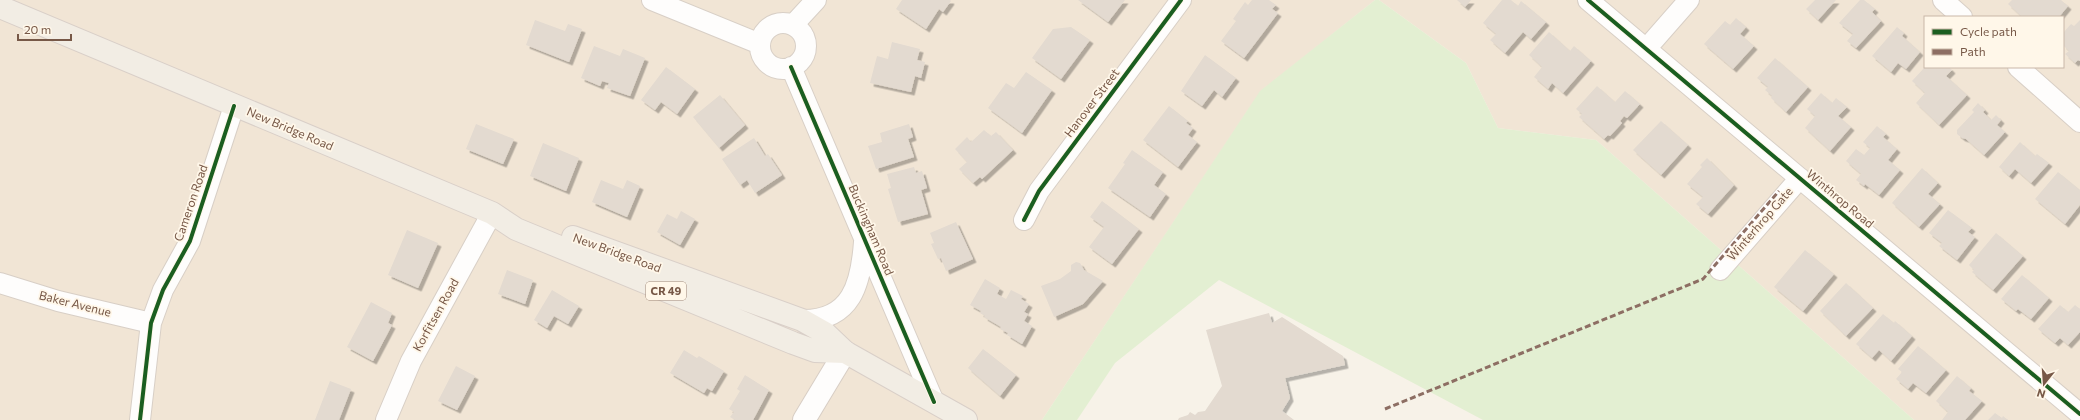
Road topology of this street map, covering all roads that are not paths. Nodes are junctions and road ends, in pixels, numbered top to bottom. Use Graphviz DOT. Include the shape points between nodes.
graph roads {
  1 [pos="652,0"];
  2 [pos="816,0"];
  3 [pos="1181,0"];
  4 [pos="1588,0"];
  5 [pos="1689,0"];
  6 [pos="1943,0"];
  7 [pos="0,7"];
  8 [pos="1961,16"];
  9 [pos="793,25"];
  10 [pos="760,44"];
  11 [pos="1646,49"];
  12 [pos="791,67"];
  13 [pos="2019,68"];
  14 [pos="234,106"];
  15 [pos="2080,122"];
  16 [pos="1800,178"];
  17 [pos="492,213"];
  18 [pos="1024,220"];
  19 [pos="864,238"];
  20 [pos="1720,270"];
  21 [pos="0,283"];
  22 [pos="802,320"];
  23 [pos="151,323"];
  24 [pos="845,352"];
  25 [pos="934,402"];
  26 [pos="2080,414"];
  27 [pos="140,420"];
  28 [pos="386,420"];
  29 [pos="804,420"];
  30 [pos="966,420"];
  1 -- 10 [label="street"];
  2 -- 9 [label="street"];
  3 -- 18 [label="street, Hanover Street" via="1039,191"];
  4 -- 11 [label="street, Winthrop Road"];
  5 -- 11 [label="street"];
  6 -- 8 [label="street"];
  7 -- 14 [label="main road, New Bridge Road / CR 49"];
  9 -- 10 [label="street" via="774,24 763,34"];
  9 -- 12 [label="street" via="801,32 805,47 800,61"];
  10 -- 12 [label="street" via="762,54 771,65 778,68"];
  11 -- 16 [label="street, Winthrop Road"];
  12 -- 19 [label="street, Buckingham Road"];
  13 -- 15 [label="street"];
  14 -- 17 [label="main road, New Bridge Road / CR 49"];
  14 -- 23 [label="street, Cameron Road" via="190,240 163,290"];
  16 -- 20 [label="street, Winterhrop Gate"];
  16 -- 26 [label="street, Winthrop Road"];
  17 -- 22 [label="main road, New Bridge Road / CR 49" via="521,218"];
  17 -- 24 [label="main road, New Bridge Road / CR 49" via="516,229 815,351"];
  17 -- 28 [label="street, Korfitsen Road" via="411,361"];
  19 -- 22 [label="street" via="860,278 846,303 830,316 819,320"];
  19 -- 25 [label="street, Buckingham Road"];
  21 -- 23 [label="street, Baker Avenue" via="58,301"];
  22 -- 24 [label="main road, New Bridge Road / CR 49" via="825,333"];
  23 -- 27 [label="street, Cameron Road"];
  24 -- 25 [label="main road, New Bridge Road / CR 49"];
  24 -- 29 [label="street"];
  25 -- 30 [label="main road, CR 49"];
}
